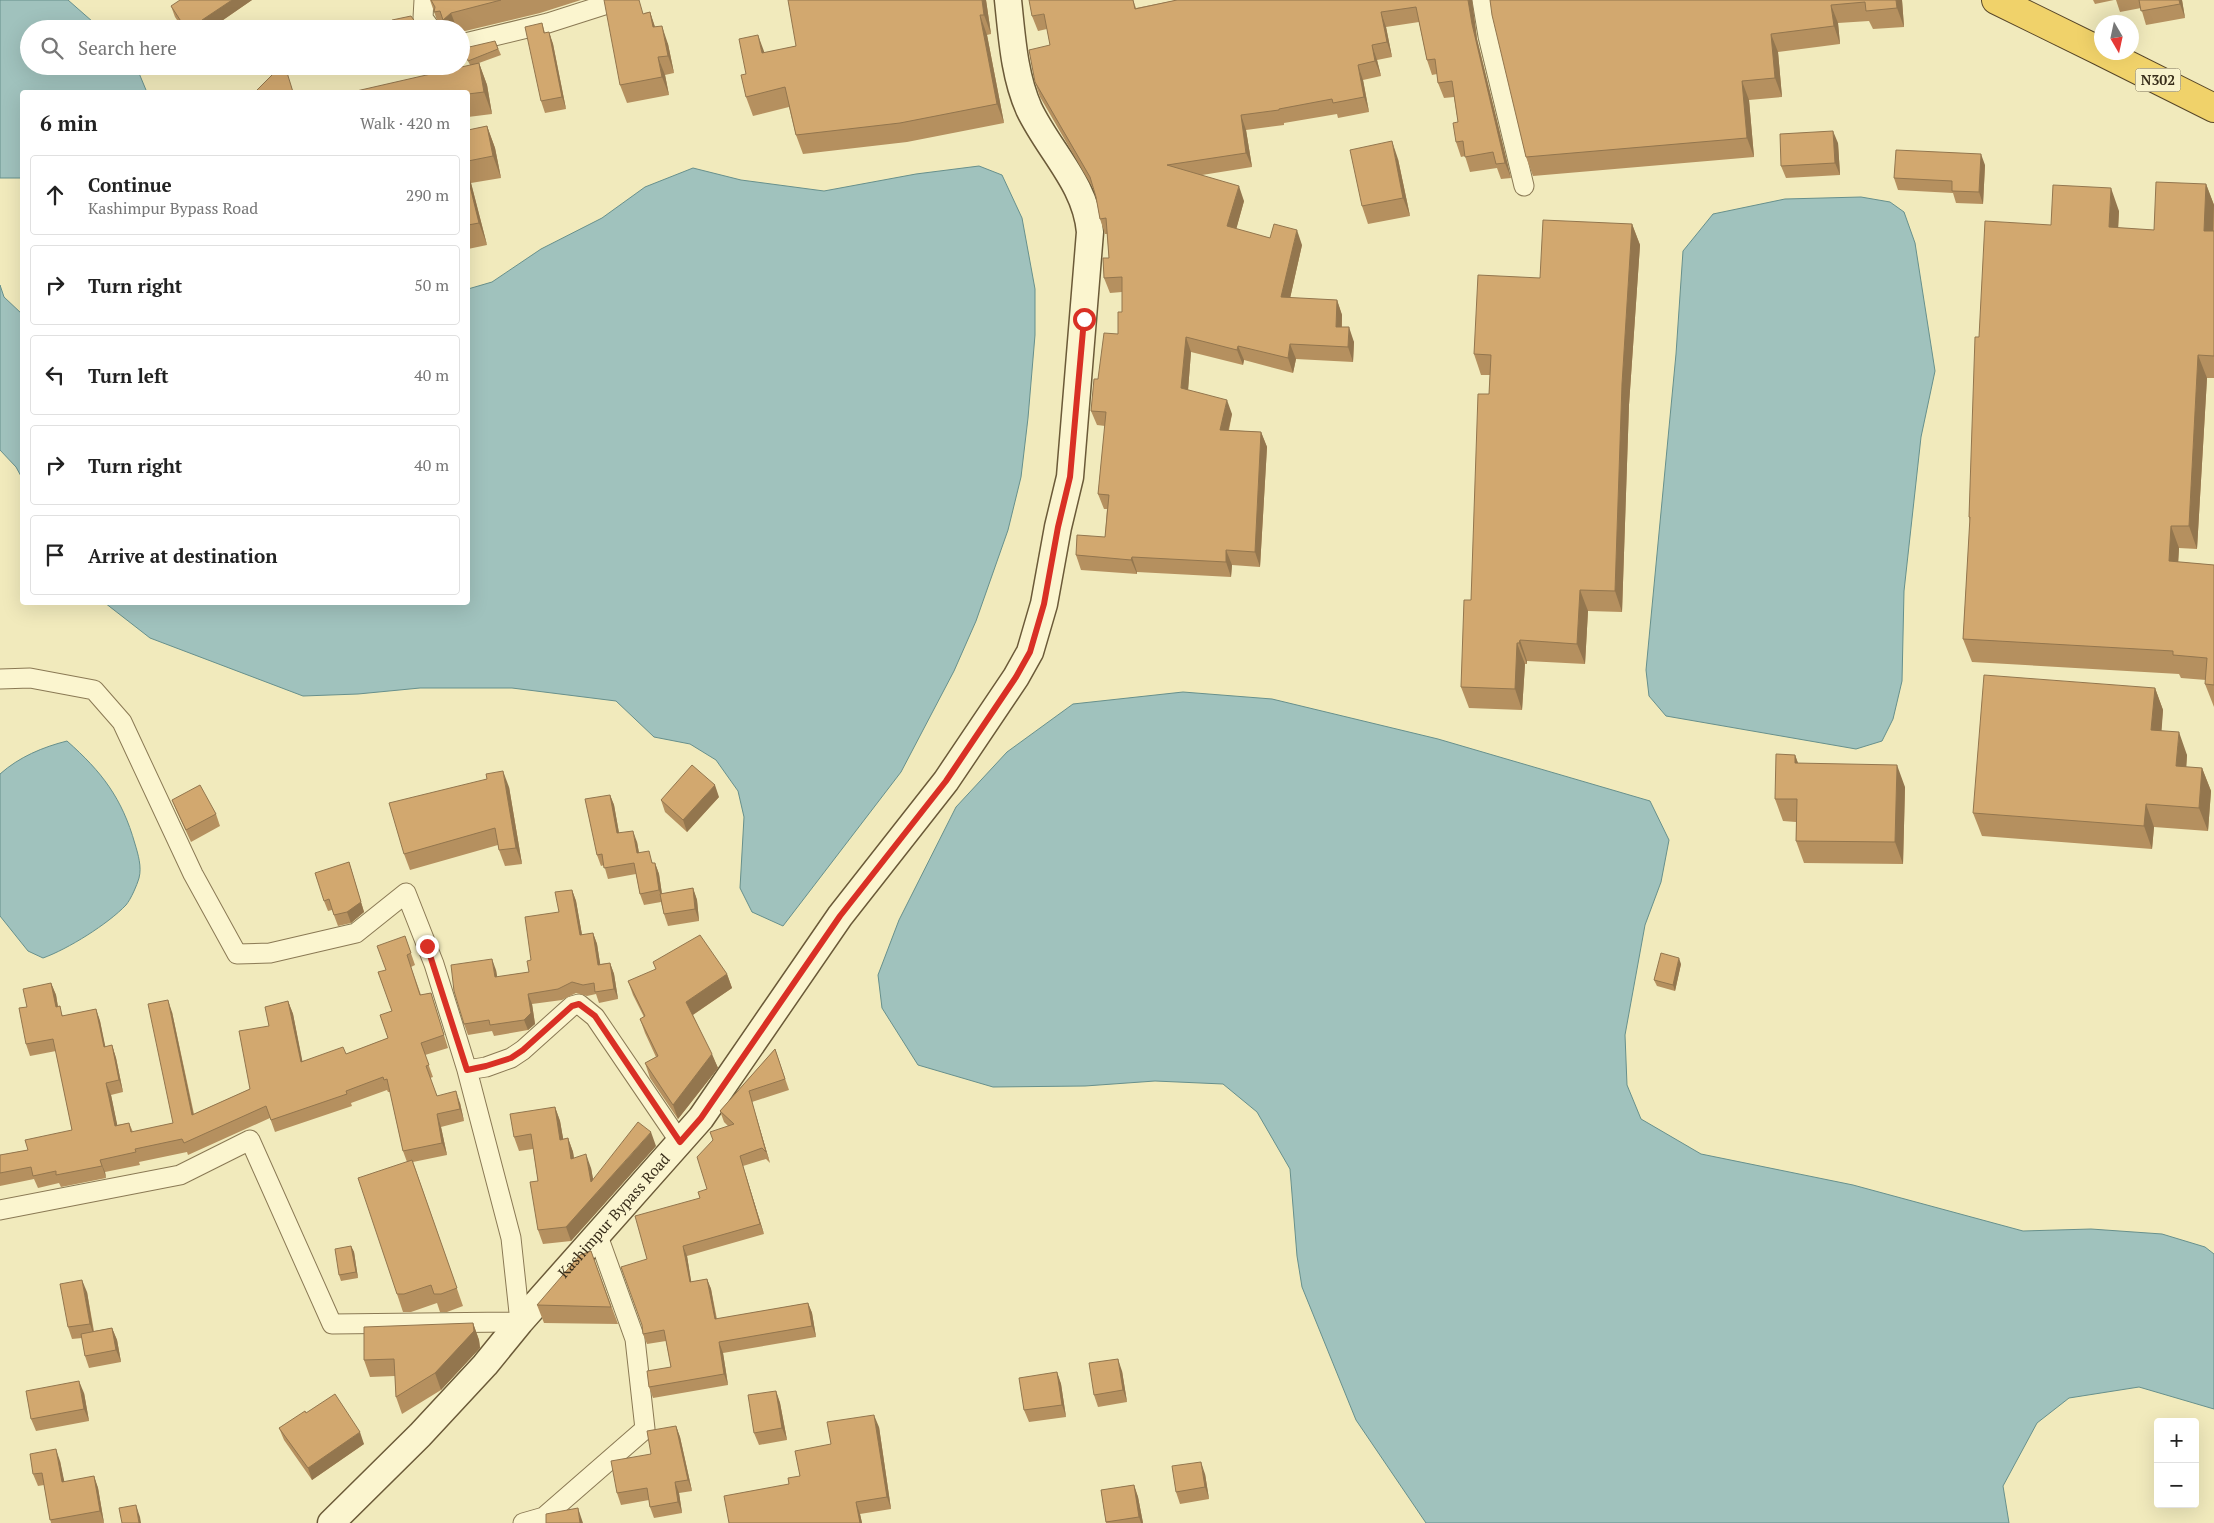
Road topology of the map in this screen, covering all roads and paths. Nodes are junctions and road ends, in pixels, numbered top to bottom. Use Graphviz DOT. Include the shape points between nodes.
graph roads {
  1 [pos="424,0"];
  2 [pos="620,0"];
  3 [pos="1008,0"];
  4 [pos="1482,0"];
  5 [pos="1996,0"];
  6 [pos="424,20"];
  7 [pos="470,42"];
  8 [pos="2094,48"];
  9 [pos="2118,60"];
  10 [pos="2214,108"];
  11 [pos="1524,186"];
  12 [pos="0,679"];
  13 [pos="467,1070"];
  14 [pos="680,1142"];
  15 [pos="0,1210"];
  16 [pos="598,1236"];
  17 [pos="520,1322"];
  18 [pos="331,1523"];
  19 [pos="523,1523"];
  1 -- 6 [label="street"];
  2 -- 7 [label="street"];
  3 -- 14 [label="main road, Kashimpur Bypass Road" via="1016,72 1029,109 1081,195 1089,215 1070,477 1044,604 1030,652 946,781 840,916 701,1118"];
  4 -- 11 [label="street"];
  5 -- 8 [label="highway, N302"];
  9 -- 10 [label="highway, N302"];
  12 -- 13 [label="street" via="30,678 94,690 122,722 193,874 237,954 270,953 356,933 406,893 434,964"];
  13 -- 14 [label="street" via="511,1058 572,1006 579,1004 595,1016"];
  13 -- 17 [label="street" via="511,1238"];
  14 -- 16 [label="main road, Kashimpur Bypass Road"];
  15 -- 17 [label="street" via="180,1175 250,1140 332,1324"];
  16 -- 17 [label="main road, Kashimpur Bypass Road"];
  16 -- 19 [label="street" via="636,1339 645,1429 544,1517"];
  17 -- 18 [label="main road, Kashimpur Bypass Road" via="420,1435"];
}
